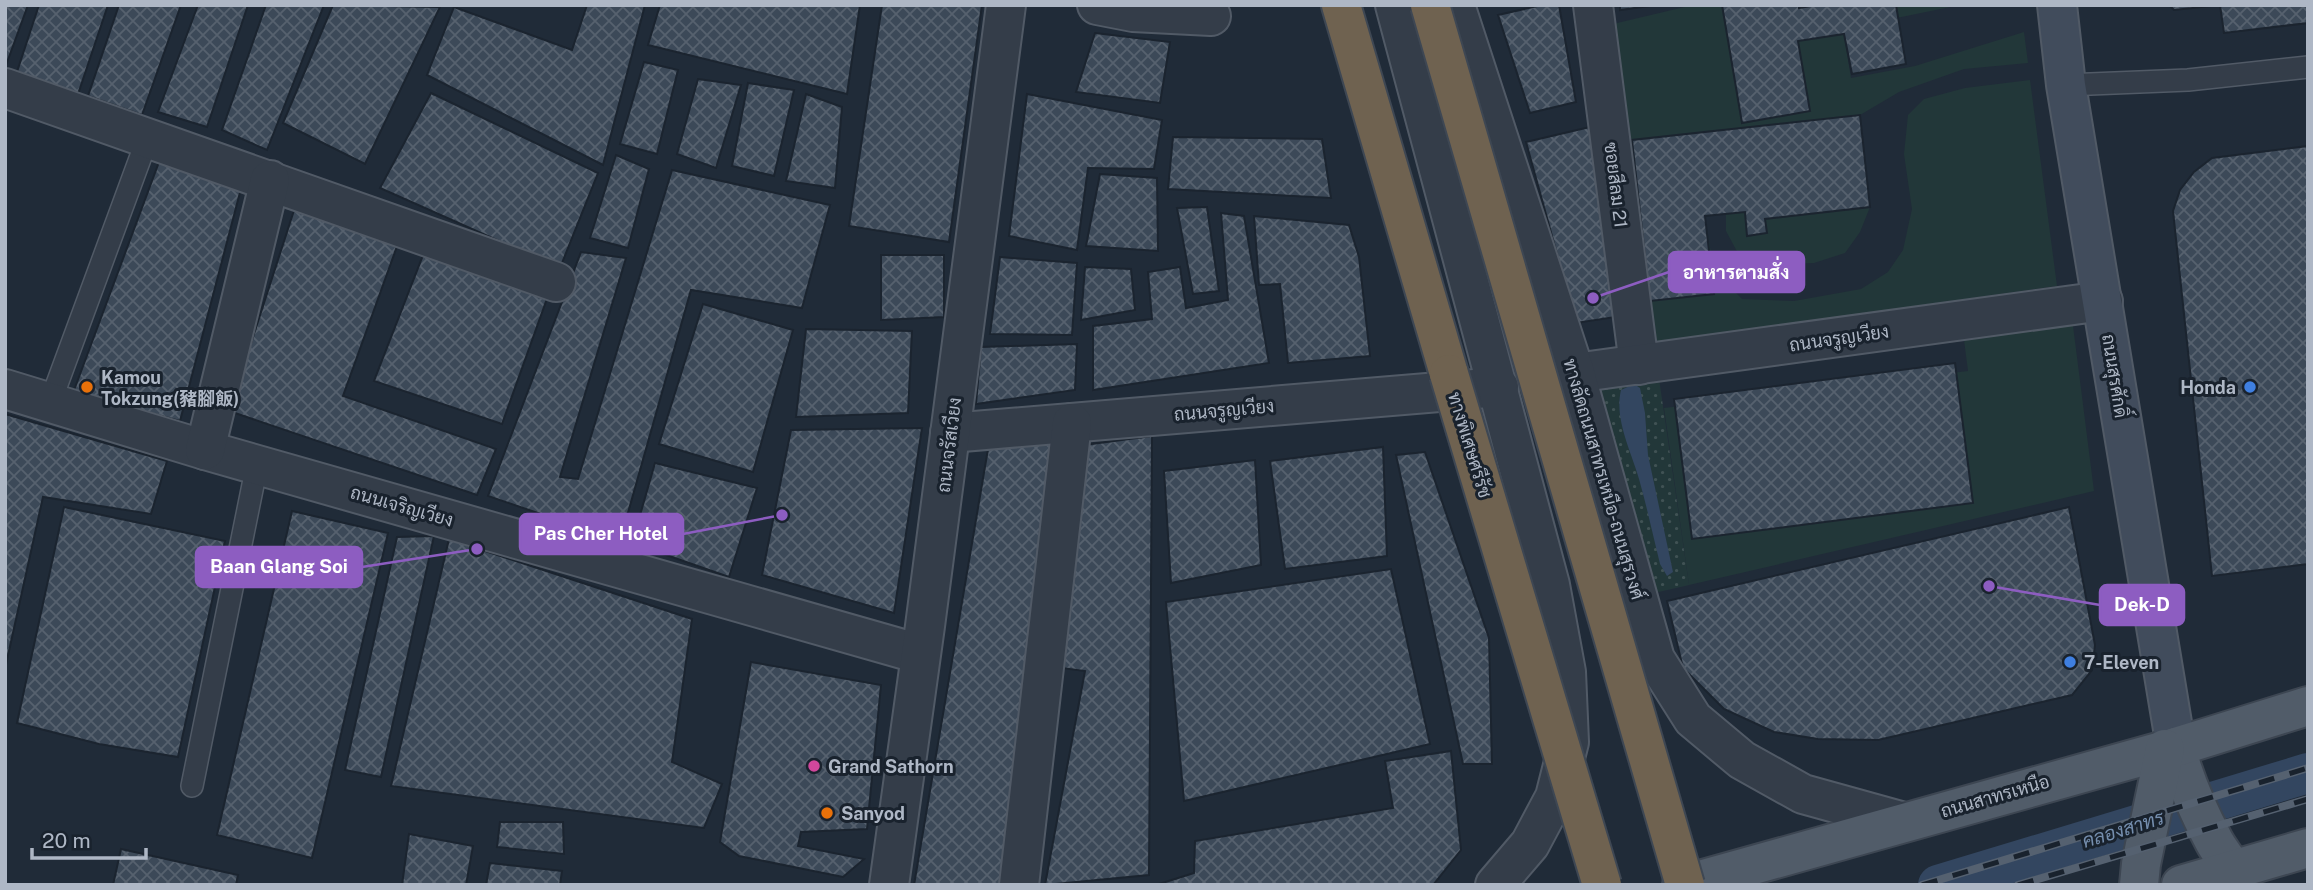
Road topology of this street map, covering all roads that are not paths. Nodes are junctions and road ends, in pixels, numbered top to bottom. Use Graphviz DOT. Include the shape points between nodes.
graph roads {
  1 [pos="1006,5"];
  2 [pos="1097,5"];
  3 [pos="1341,5"];
  4 [pos="1395,5"];
  5 [pos="1430,5"];
  6 [pos="1455,5"];
  7 [pos="1593,5"];
  8 [pos="2057,5"];
  9 [pos="1211,16"];
  10 [pos="2308,67"];
  11 [pos="2066,85"];
  12 [pos="5,88"];
  13 [pos="148,137"];
  14 [pos="270,180"];
  15 [pos="556,282"];
  16 [pos="2104,301"];
  17 [pos="1639,365"];
  18 [pos="1575,373"];
  19 [pos="1499,387"];
  20 [pos="5,389"];
  21 [pos="50,403"];
  22 [pos="1072,423"];
  23 [pos="950,433"];
  24 [pos="205,450"];
  25 [pos="257,465"];
  26 [pos="1628,563"];
  27 [pos="1550,585"];
  28 [pos="920,654"];
  29 [pos="2308,706"];
  30 [pos="2171,763"];
  31 [pos="191,786"];
  32 [pos="1904,821"];
  33 [pos="2308,848"];
  34 [pos="2228,866"];
  35 [pos="2140,875"];
  36 [pos="889,885"];
  37 [pos="1019,885"];
  38 [pos="1495,885"];
  39 [pos="1602,885"];
  40 [pos="1683,885"];
  41 [pos="2181,885"];
  1 -- 23 [label="street, ถนนจรัสเวียง"];
  2 -- 9 [label="street" via="1133,12"];
  3 -- 39 [label="highway, ทางพิเศษศรีรัช, bridge"];
  4 -- 19 [label="street"];
  5 -- 40 [label="highway, bridge"];
  6 -- 18 [label="street, ทางลัดถนนสาทรเหนือ-ถนนสุรวงศ์"];
  7 -- 17 [label="street, ซอยสีลม 21"];
  8 -- 11 [label="main road, ถนนสุรศักดิ์"];
  10 -- 11 [label="lane" via="2188,80"];
  11 -- 16 [label="main road, ถนนสุรศักดิ์"];
  12 -- 13 [label="street"];
  13 -- 14 [label="street"];
  13 -- 21 [label="lane"];
  14 -- 15 [label="street"];
  14 -- 24 [label="street"];
  16 -- 17 [label="street, ถนนจรูญเวียง"];
  16 -- 30 [label="main road, ถนนสุรศักดิ์"];
  17 -- 18 [label="street, ถนนจรูญเวียง"];
  18 -- 26 [label="street, ทางลัดถนนสาทรเหนือ-ถนนสุรวงศ์"];
  19 -- 22 [label="street, ถนนจรูญเวียง"];
  19 -- 27 [label="street"];
  20 -- 21 [label="street, ถนนเจริญเวียง"];
  21 -- 24 [label="street, ถนนเจริญเวียง"];
  22 -- 23 [label="street, ถนนจรูญเวียง"];
  22 -- 37 [label="street"];
  23 -- 28 [label="street, ถนนจรัสเวียง"];
  24 -- 25 [label="street, ถนนเจริญเวียง"];
  25 -- 28 [label="street, ถนนเจริญเวียง"];
  25 -- 31 [label="lane"];
  26 -- 27 [label="street" via="1612,584 1582,596"];
  26 -- 32 [label="street, ทางลัดถนนสาทรเหนือ-ถนนสุรวงศ์" via="1656,659 1693,719 1742,760 1803,794"];
  27 -- 38 [label="street" via="1566,672 1569,742 1555,797 1530,844"];
  28 -- 36 [label="street, ถนนจรัสเวียง"];
  29 -- 30 [label="main road, ถนนสาทรเหนือ"];
  30 -- 32 [label="main road, ถนนสาทรเหนือ"];
  30 -- 34 [label="main road"];
  30 -- 35 [label="main road"];
  32 -- 40 [label="main road, ถนนสาทรเหนือ"];
  33 -- 34 [label="main road"];
  34 -- 41 [label="main road"];
}
